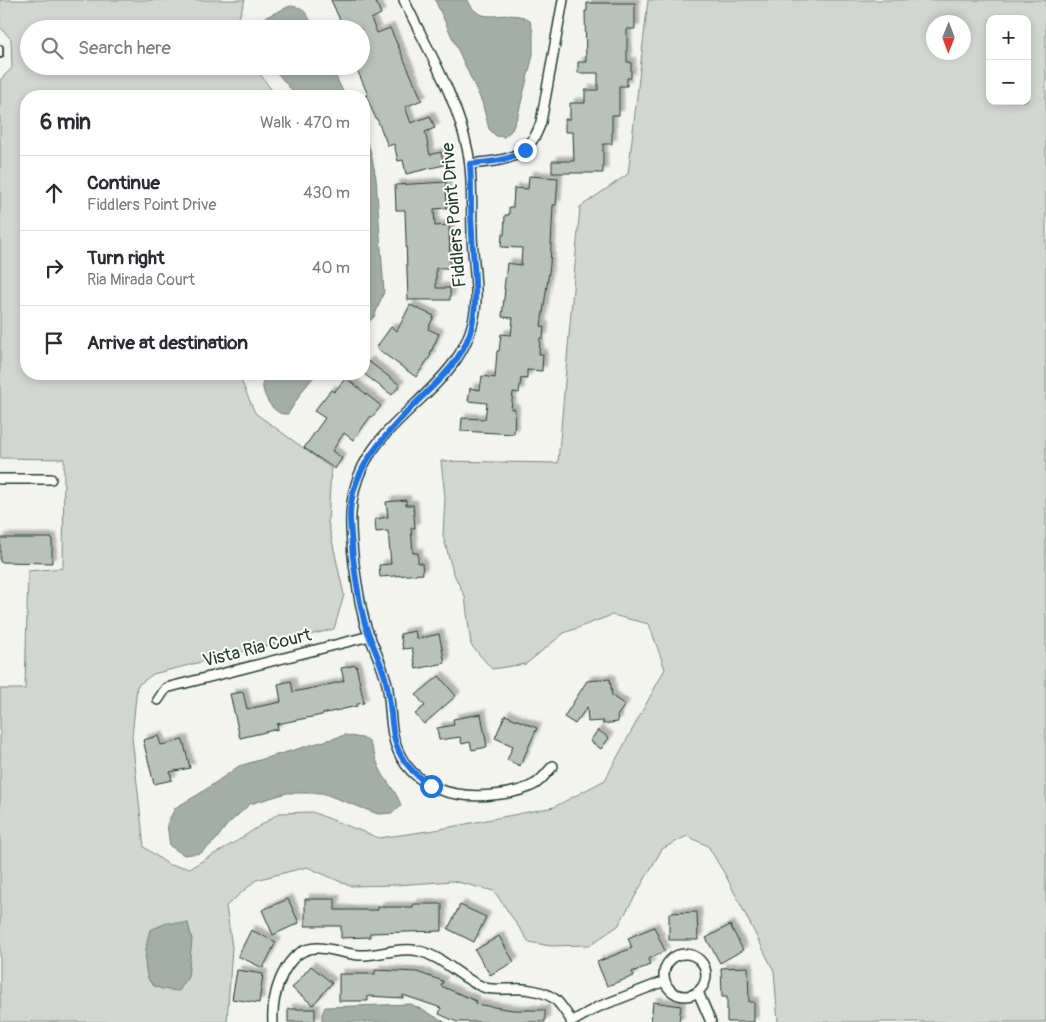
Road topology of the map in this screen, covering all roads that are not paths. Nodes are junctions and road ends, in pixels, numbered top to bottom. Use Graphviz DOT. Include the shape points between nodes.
graph roads {
  1 [pos="404,0"];
  2 [pos="563,0"];
  3 [pos="0,48"];
  4 [pos="0,55"];
  5 [pos="470,164"];
  6 [pos="0,479"];
  7 [pos="51,480"];
  8 [pos="370,636"];
  9 [pos="158,700"];
  10 [pos="553,766"];
  11 [pos="665,981"];
  12 [pos="698,992"];
  13 [pos="273,1022"];
  14 [pos="572,1022"];
  15 [pos="711,1022"];
  1 -- 5 [label="street, Fiddlers Point Drive" via="455,107"];
  2 -- 5 [label="street" via="538,133 525,150 515,156"];
  3 -- 4 [label="lane"];
  5 -- 8 [label="street, Fiddlers Point Drive" via="476,303 469,336 446,373 371,454 351,502 356,584"];
  6 -- 7 [label="street"];
  8 -- 9 [label="street, Vista Ria Court" via="166,688"];
  8 -- 10 [label="street, Fiddlers Point Drive" via="387,686 395,743 404,762 419,778 431,786 458,795 502,794 536,783"];
  11 -- 12 [label="street" via="679,995"];
  11 -- 12 [label="street" via="664,974 670,962 688,955 700,961 706,974 703,987"];
  11 -- 14 [label="street" via="598,1007"];
  12 -- 15 [label="street"];
  13 -- 14 [label="street" via="276,994 283,974 300,952 316,948 352,955 402,949 420,951 442,960 474,984 488,989 518,988 540,992 556,1000"];
}
